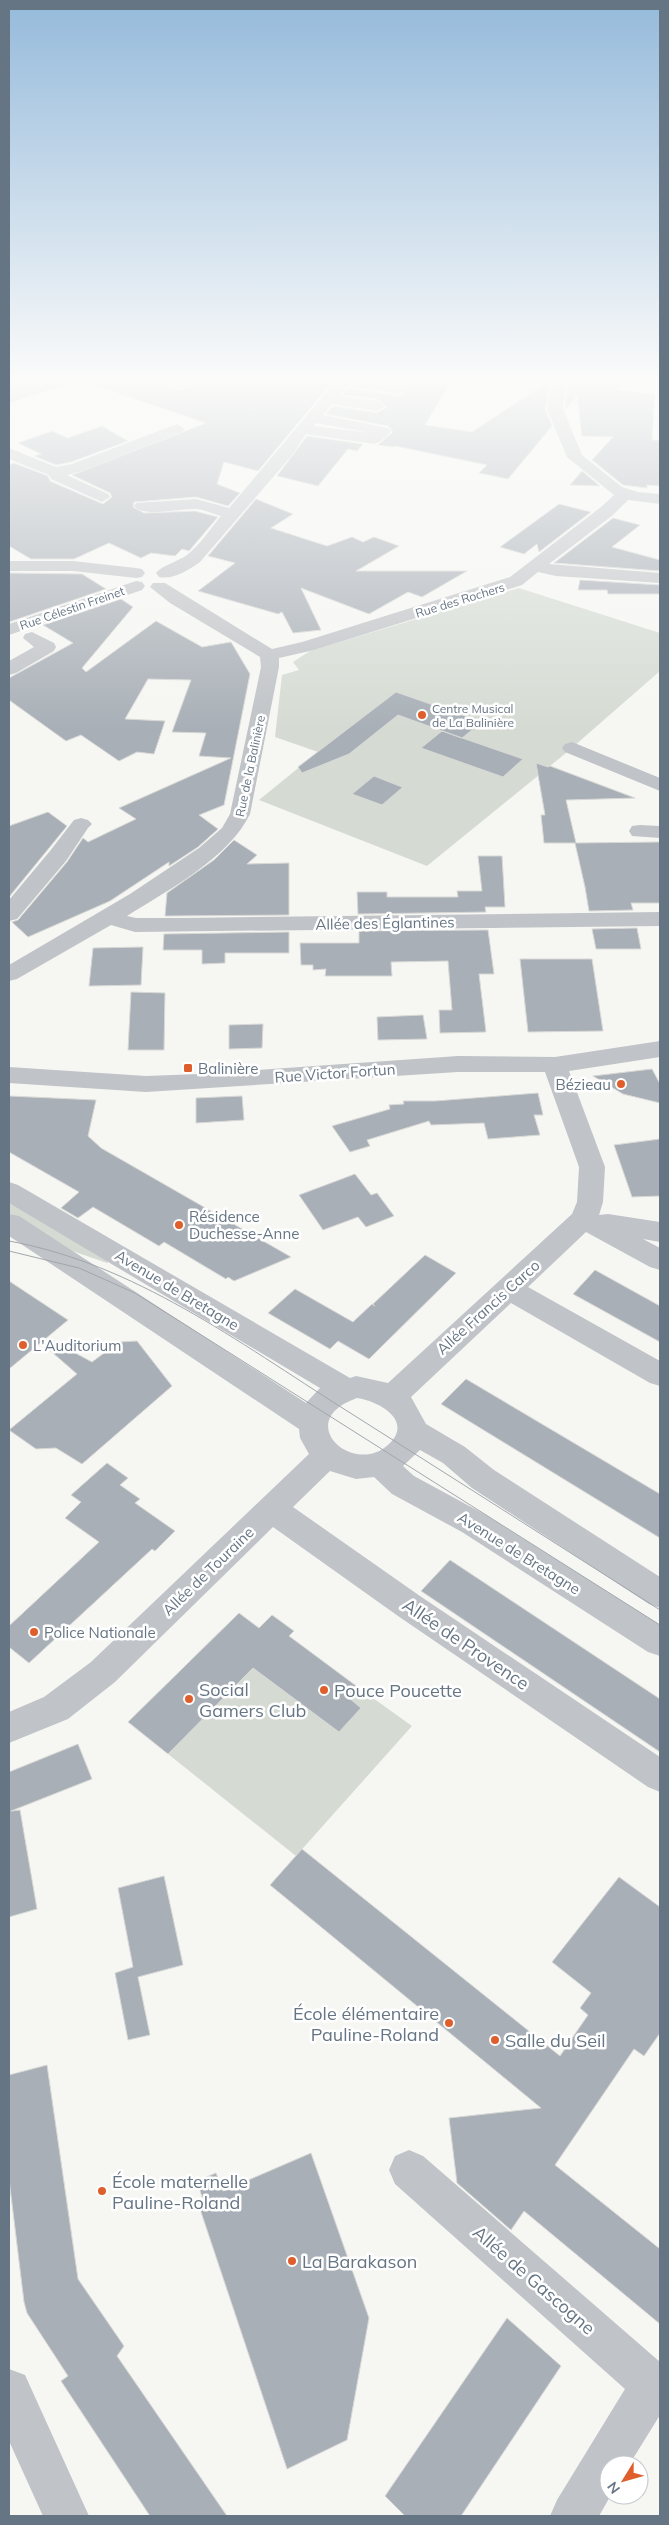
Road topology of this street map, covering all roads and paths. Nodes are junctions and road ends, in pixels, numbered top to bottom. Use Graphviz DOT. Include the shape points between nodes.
graph roads {
  1 [pos="95,494"];
  2 [pos="249,494"];
  3 [pos="624,494"];
  4 [pos="102,497"];
  5 [pos="660,499"];
  6 [pos="142,506"];
  7 [pos="232,514"];
  8 [pos="9,566"];
  9 [pos="537,567"];
  10 [pos="660,578"];
  11 [pos="136,580"];
  12 [pos="162,580"];
  13 [pos="9,630"];
  14 [pos="32,638"];
  15 [pos="269,655"];
  16 [pos="9,668"];
  17 [pos="572,748"];
  18 [pos="660,785"];
  19 [pos="81,824"];
  20 [pos="9,914"];
  21 [pos="110,918"];
  22 [pos="660,920"];
  23 [pos="9,974"];
  24 [pos="660,1049"];
  25 [pos="556,1065"];
  26 [pos="9,1075"];
  27 [pos="9,1191"];
  28 [pos="584,1219"];
  29 [pos="9,1223"];
  30 [pos="660,1232"];
  31 [pos="660,1260"];
  32 [pos="509,1289"];
  33 [pos="660,1375"];
  34 [pos="345,1390"];
  35 [pos="393,1397"];
  36 [pos="311,1422"];
  37 [pos="411,1430"];
  38 [pos="327,1455"];
  39 [pos="379,1463"];
  40 [pos="272,1509"];
  41 [pos="660,1594"];
  42 [pos="660,1642"];
  43 [pos="9,1728"];
  44 [pos="660,1776"];
  45 [pos="409,2170"];
  46 [pos="659,2388"];
  47 [pos="9,2391"];
  48 [pos="66,2516"];
  49 [pos="573,2516"];
  1 -- 4 [label="street"];
  2 -- 7 [label="street"];
  3 -- 5 [label="street"];
  3 -- 9 [label="street, Rue des Rochers"];
  6 -- 7 [label="street" via="196,504"];
  7 -- 12 [label="street" via="194,558"];
  8 -- 11 [label="street" via="73,566"];
  9 -- 10 [label="street"];
  9 -- 15 [label="street, Rue des Rochers" via="516,582 492,591"];
  11 -- 12 [label="street" via="154,570"];
  11 -- 13 [label="street, Rue Célestin Freinet"];
  12 -- 15 [label="street" via="176,599"];
  14 -- 16 [label="street" via="46,647"];
  15 -- 21 [label="street, Rue de la Balinière" via="269,677 237,824 218,844"];
  17 -- 18 [label="street"];
  19 -- 20 [label="street"];
  21 -- 22 [label="street, Allée des Églantines" via="135,925"];
  21 -- 23 [label="street, Rue de la Balinière"];
  24 -- 25 [label="street, Rue Victor Fortun"];
  25 -- 26 [label="street, Rue Victor Fortun" via="458,1064 146,1084"];
  25 -- 28 [label="street" via="592,1167 590,1202"];
  27 -- 34 [label="street, Avenue de Bretagne"];
  28 -- 30 [label="street"];
  28 -- 31 [label="street"];
  28 -- 32 [label="street, Allée Francis Carco"];
  29 -- 36 [label="street"];
  32 -- 33 [label="street"];
  32 -- 35 [label="street, Allée Francis Carco"];
  34 -- 35 [label="street" via="364,1388"];
  34 -- 36 [label="street" via="321,1402"];
  35 -- 37 [label="street" via="406,1410"];
  36 -- 38 [label="street" via="312,1435"];
  37 -- 39 [label="street" via="402,1450"];
  37 -- 41 [label="street" via="454,1455 483,1480"];
  38 -- 39 [label="street" via="351,1465"];
  38 -- 40 [label="street, Allée de Touraine"];
  39 -- 42 [label="street, Avenue de Bretagne" via="403,1485 473,1523"];
  40 -- 43 [label="street, Allée de Touraine" via="96,1678 56,1708"];
  40 -- 44 [label="street, Allée de Provence"];
  45 -- 46 [label="street, Allée de Gascogne"];
  46 -- 49 [label="street" via="652,2390 639,2407"];
  47 -- 48 [label="street"];
}
